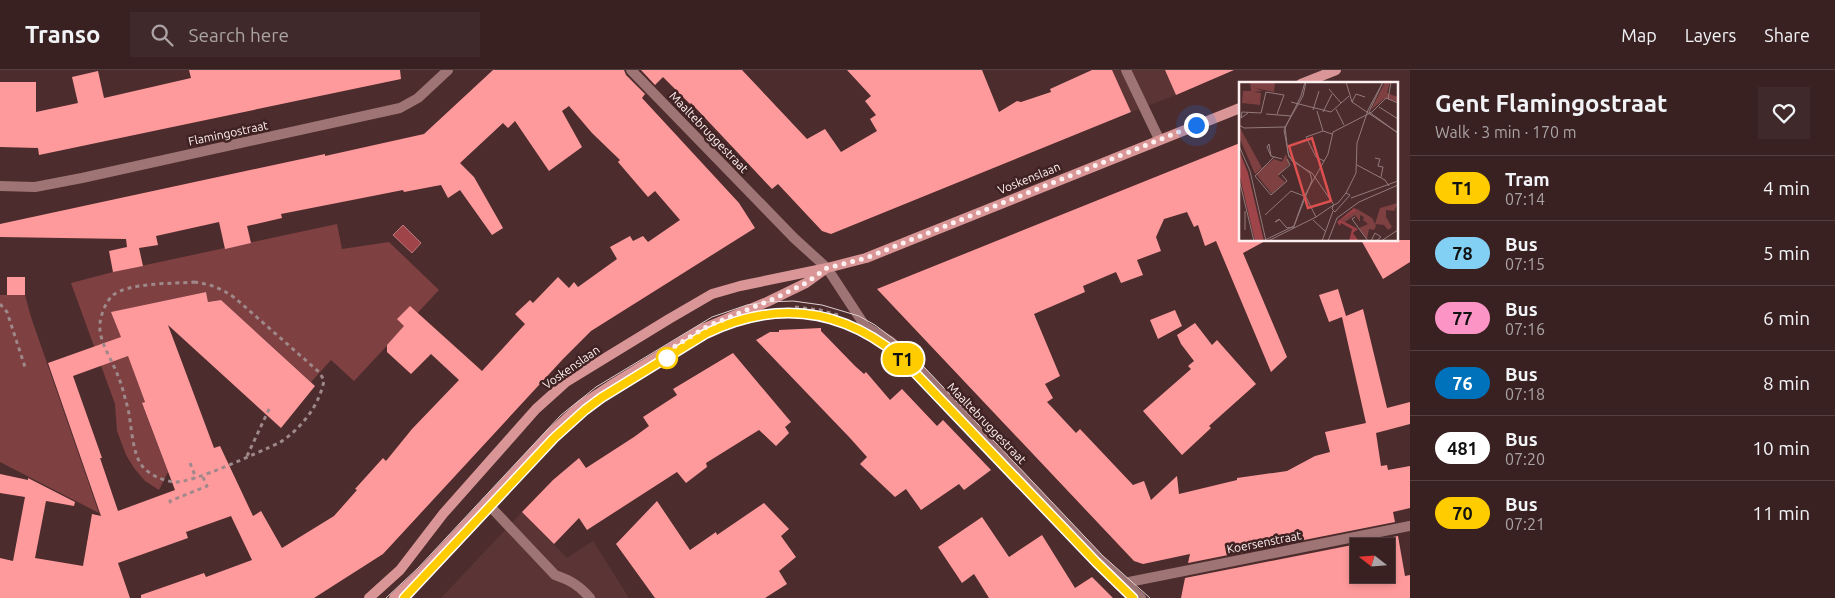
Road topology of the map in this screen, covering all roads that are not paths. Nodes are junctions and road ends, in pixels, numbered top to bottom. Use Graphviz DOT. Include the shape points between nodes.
graph roads {
  1 [pos="448,70"];
  2 [pos="631,70"];
  3 [pos="1126,70"];
  4 [pos="1336,70"];
  5 [pos="1306,82"];
  6 [pos="1239,108"];
  7 [pos="1159,139"];
  8 [pos="0,186"];
  9 [pos="827,268"];
  10 [pos="486,502"];
  11 [pos="1410,526"];
  12 [pos="1124,583"];
  13 [pos="369,598"];
  14 [pos="394,598"];
  15 [pos="590,598"];
  16 [pos="1141,598"];
  1 -- 8 [label="street, Flamingostraat" via="418,98 400,108 82,178 35,186"];
  2 -- 9 [label="street, Maaltebruggestraat"];
  3 -- 7 [label="street"];
  4 -- 5 [label="street"];
  6 -- 7 [label="street, Voskenslaan"];
  7 -- 9 [label="street, Voskenslaan" via="866,258"];
  9 -- 10 [label="street, Voskenslaan" via="789,292 702,329 599,393 564,420"];
  9 -- 12 [label="street, Maaltebruggestraat" via="865,326 904,353"];
  9 -- 13 [label="street, Voskenslaan" via="712,294 566,382 536,409 442,514 400,570"];
  10 -- 14 [label="street, Voskenslaan"];
  10 -- 15 [label="street" via="555,575 570,580"];
  11 -- 12 [label="street, Koersenstraat"];
  12 -- 16 [label="street, Maaltebruggestraat"];
}
